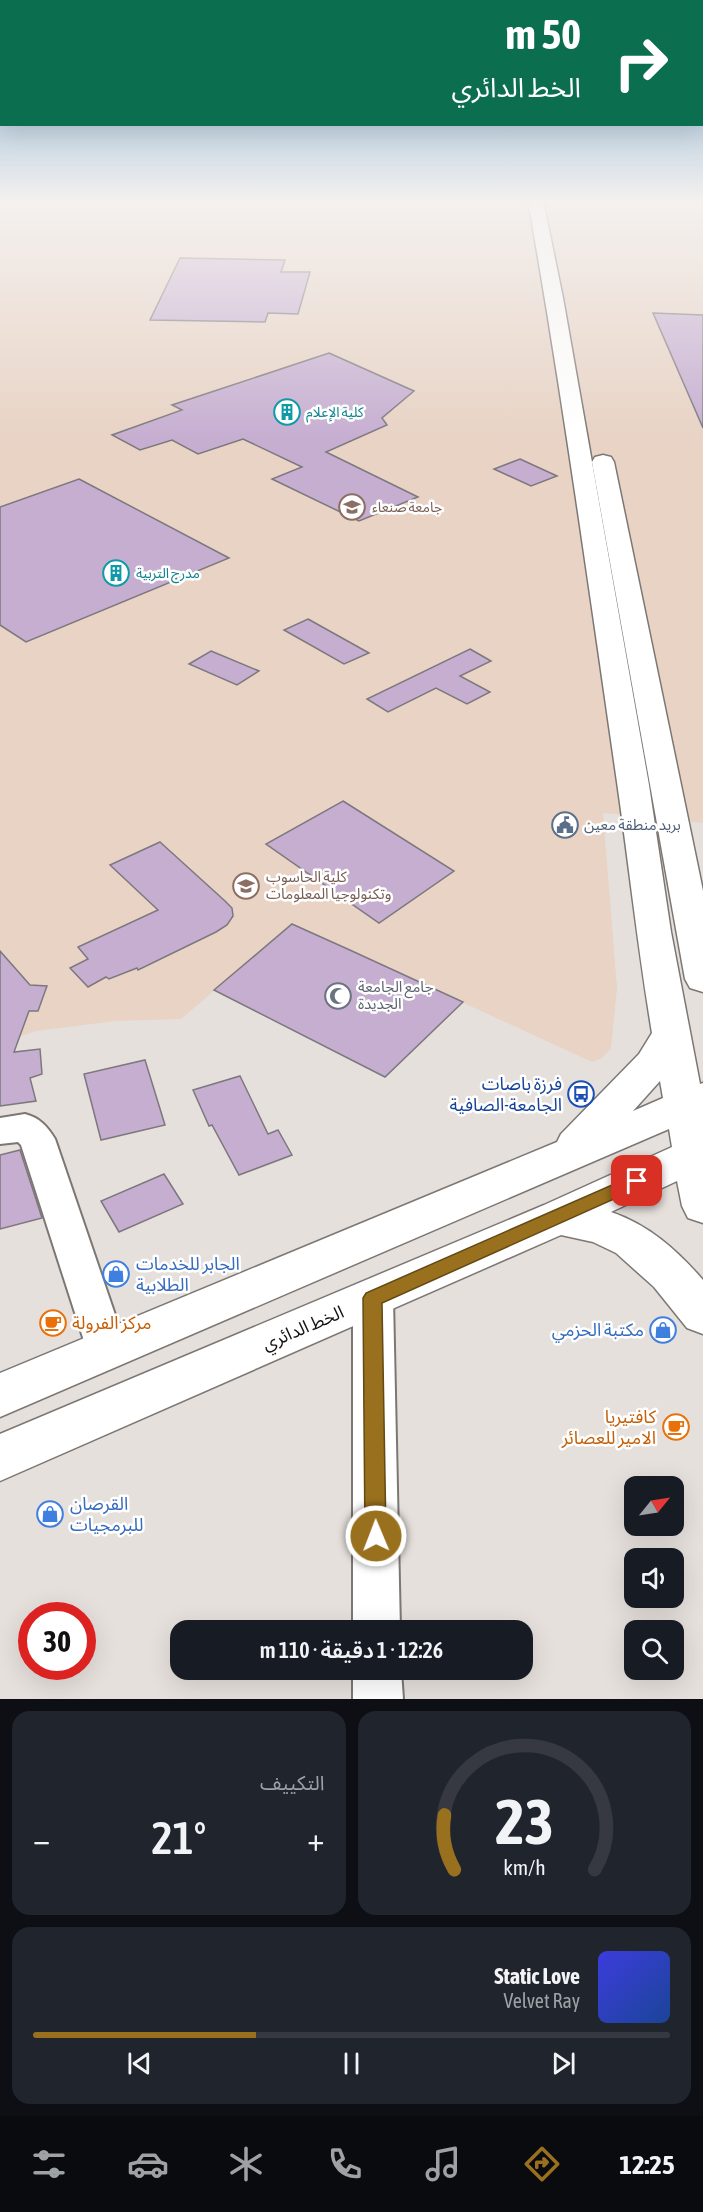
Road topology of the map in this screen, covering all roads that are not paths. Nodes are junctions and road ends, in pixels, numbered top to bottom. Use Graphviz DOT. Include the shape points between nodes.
graph roads {
  1 [pos="558,279"];
  2 [pos="563,298"];
  3 [pos="633,785"];
  4 [pos="665,790"];
  5 [pos="702,965"];
  6 [pos="672,1034"];
  7 [pos="694,1101"];
  8 [pos="0,1131"];
  9 [pos="699,1152"];
  10 [pos="566,1155"];
  11 [pos="703,1206"];
  12 [pos="559,1217"];
  13 [pos="373,1298"];
  14 [pos="703,1314"];
  15 [pos="107,1350"];
  16 [pos="0,1395"];
  17 [pos="0,1458"];
  18 [pos="377,1620"];
  19 [pos="377,1680"];
  20 [pos="378,1699"];
  1 -- 2 [label="street"];
  2 -- 3 [label="street"];
  2 -- 4 [label="street"];
  3 -- 4 [label="street"];
  3 -- 6 [label="street"];
  4 -- 5 [label="street"];
  6 -- 7 [label="street"];
  6 -- 10 [label="street" via="653,1064"];
  7 -- 9 [label="street"];
  7 -- 10 [label="street"];
  8 -- 15 [label="street" via="26,1127 37,1139"];
  9 -- 11 [label="street"];
  9 -- 12 [label="street, الخط الدائري"];
  10 -- 15 [label="street"];
  12 -- 13 [label="street, الخط الدائري"];
  12 -- 14 [label="street" via="600,1226 637,1243 674,1276"];
  13 -- 17 [label="street, الخط الدائري"];
  13 -- 18 [label="street"];
  15 -- 16 [label="street"];
  19 -- 20 [label="street"];
}
